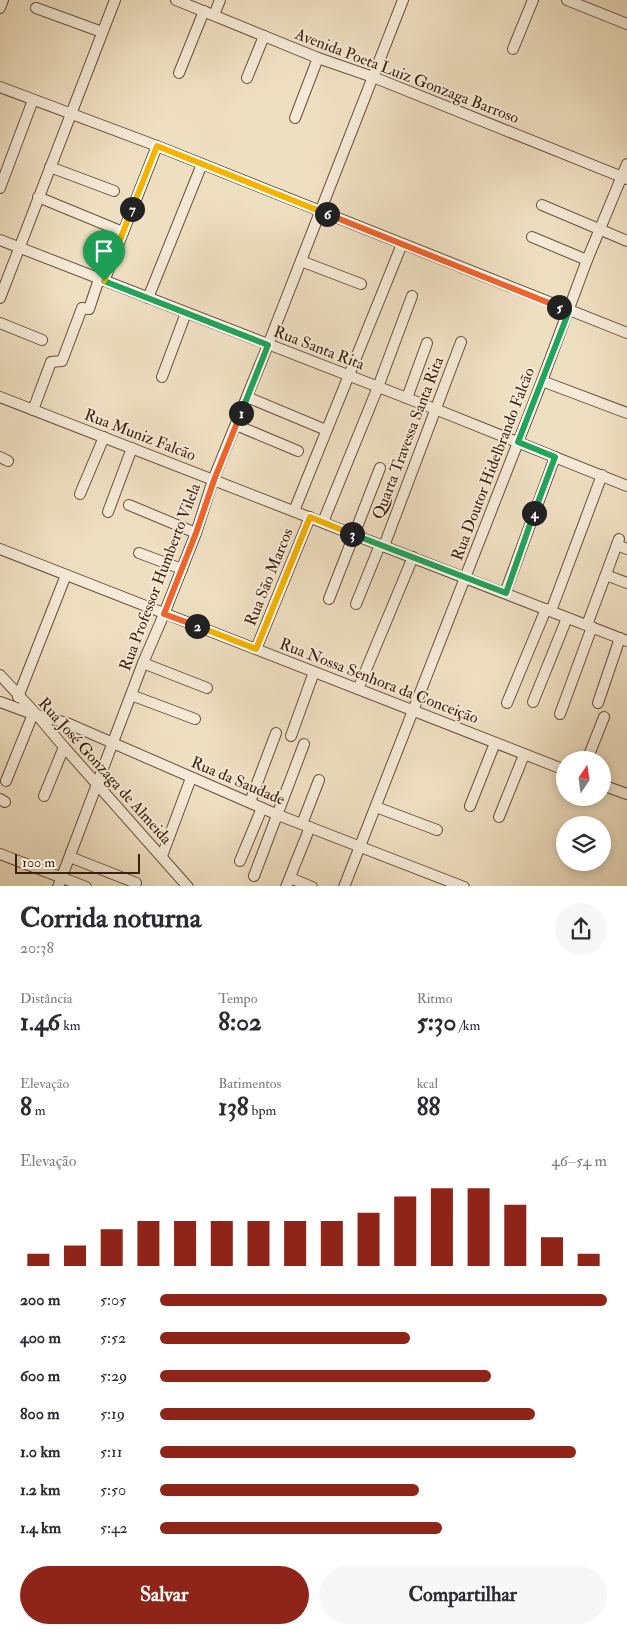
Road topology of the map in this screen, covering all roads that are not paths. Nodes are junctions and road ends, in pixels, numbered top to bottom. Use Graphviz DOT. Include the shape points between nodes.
graph roads {
  1 [pos="4,0"];
  2 [pos="115,0"];
  3 [pos="176,0"];
  4 [pos="220,0"];
  5 [pos="403,0"];
  6 [pos="533,0"];
  7 [pos="567,0"];
  8 [pos="0,8"];
  9 [pos="36,8"];
  10 [pos="204,11"];
  11 [pos="214,15"];
  12 [pos="627,24"];
  13 [pos="102,32"];
  14 [pos="264,36"];
  15 [pos="513,49"];
  16 [pos="318,58"];
  17 [pos="179,73"];
  18 [pos="373,77"];
  19 [pos="247,78"];
  20 [pos="2,87"];
  21 [pos="0,99"];
  22 [pos="33,100"];
  23 [pos="70,114"];
  24 [pos="295,118"];
  25 [pos="157,146"];
  26 [pos="202,164"];
  27 [pos="627,164"];
  28 [pos="50,167"];
  29 [pos="624,178"];
  30 [pos="0,188"];
  31 [pos="114,191"];
  32 [pos="38,197"];
  33 [pos="542,206"];
  34 [pos="320,212"];
  35 [pos="600,229"];
  36 [pos="123,232"];
  37 [pos="532,237"];
  38 [pos="0,240"];
  39 [pos="627,241"];
  40 [pos="402,244"];
  41 [pos="19,247"];
  42 [pos="587,260"];
  43 [pos="301,261"];
  44 [pos="102,280"];
  45 [pos="361,284"];
  46 [pos="412,296"];
  47 [pos="0,298"];
  48 [pos="148,298"];
  49 [pos="569,311"];
  50 [pos="186,313"];
  51 [pos="0,323"];
  52 [pos="627,333"];
  53 [pos="42,340"];
  54 [pos="461,342"];
  55 [pos="427,343"];
  56 [pos="268,345"];
  57 [pos="348,375"];
  58 [pos="162,377"];
  59 [pos="542,381"];
  60 [pos="378,387"];
  61 [pos="0,397"];
  62 [pos="248,397"];
  63 [pos="407,398"];
  64 [pos="435,409"];
  65 [pos="33,410"];
  66 [pos="627,412"];
  67 [pos="236,425"];
  68 [pos="326,430"];
  69 [pos="104,438"];
  70 [pos="518,442"];
  71 [pos="132,448"];
  72 [pos="298,452"];
  73 [pos="555,457"];
  74 [pos="380,468"];
  75 [pos="602,475"];
  76 [pos="214,480"];
  77 [pos="627,486"];
  78 [pos="80,494"];
  79 [pos="129,506"];
  80 [pos="294,511"];
  81 [pos="108,512"];
  82 [pos="310,517"];
  83 [pos="323,522"];
  84 [pos="196,533"];
  85 [pos="353,534"];
  86 [pos="382,545"];
  87 [pos="0,549"];
  88 [pos="627,549"];
  89 [pos="140,553"];
  90 [pos="413,557"];
  91 [pos="179,568"];
  92 [pos="66,575"];
  93 [pos="606,575"];
  94 [pos="465,578"];
  95 [pos="627,583"];
  96 [pos="506,593"];
  97 [pos="329,599"];
  98 [pos="356,604"];
  99 [pos="549,610"];
  100 [pos="164,614"];
  101 [pos="567,618"];
  102 [pos="589,626"];
  103 [pos="624,639"];
  104 [pos="256,649"];
  105 [pos="143,663"];
  106 [pos="314,672"];
  107 [pos="0,675"];
  108 [pos="207,688"];
  109 [pos="358,689"];
  110 [pos="131,695"];
  111 [pos="18,697"];
  112 [pos="533,702"];
  113 [pos="507,703"];
  114 [pos="598,703"];
  115 [pos="1,706"];
  116 [pos="413,711"];
  117 [pos="560,714"];
  118 [pos="35,715"];
  119 [pos="604,717"];
  120 [pos="195,720"];
  121 [pos="276,733"];
  122 [pos="291,736"];
  123 [pos="113,743"];
  124 [pos="495,743"];
  125 [pos="304,744"];
  126 [pos="64,747"];
  127 [pos="591,751"];
  128 [pos="524,755"];
  129 [pos="556,767"];
  130 [pos="191,778"];
  131 [pos="319,780"];
  132 [pos="6,781"];
  133 [pos="97,785"];
  134 [pos="611,788"];
  135 [pos="627,794"];
  136 [pos="44,796"];
  137 [pos="250,802"];
  138 [pos="470,806"];
  139 [pos="262,808"];
  140 [pos="379,809"];
  141 [pos="278,815"];
  142 [pos="499,817"];
  143 [pos="306,825"];
  144 [pos="437,830"];
  145 [pos="360,846"];
  146 [pos="0,854"];
  147 [pos="162,856"];
  148 [pos="70,857"];
  149 [pos="240,861"];
  150 [pos="254,876"];
  151 [pos="60,882"];
  152 [pos="288,882"];
  153 [pos="136,883"];
  154 [pos="86,886"];
  155 [pos="188,886"];
  156 [pos="312,886"];
  157 [pos="344,886"];
  158 [pos="464,886"];
  1 -- 8 [label="street"];
  2 -- 13 [label="street"];
  3 -- 10 [label="street, Avenida Poeta Luiz Gonzaga Barroso"];
  4 -- 11 [label="street"];
  5 -- 18 [label="street, Rua Professor Humberto Vilela"];
  6 -- 15 [label="street"];
  7 -- 12 [label="street"];
  9 -- 13 [label="street"];
  10 -- 11 [label="street, Avenida Poeta Luiz Gonzaga Barroso"];
  10 -- 17 [label="street"];
  11 -- 14 [label="street, Avenida Poeta Luiz Gonzaga Barroso"];
  13 -- 23 [label="street"];
  14 -- 16 [label="street, Avenida Poeta Luiz Gonzaga Barroso"];
  14 -- 19 [label="street"];
  16 -- 18 [label="street, Avenida Poeta Luiz Gonzaga Barroso"];
  16 -- 24 [label="street"];
  18 -- 29 [label="street, Avenida Poeta Luiz Gonzaga Barroso"];
  18 -- 34 [label="street, Rua Professor Humberto Vilela"];
  20 -- 21 [label="street"];
  20 -- 22 [label="street"];
  22 -- 23 [label="street"];
  22 -- 30 [label="street"];
  23 -- 25 [label="street"];
  23 -- 28 [label="street"];
  25 -- 26 [label="street"];
  25 -- 36 [label="street"];
  26 -- 34 [label="street"];
  26 -- 48 [label="street"];
  27 -- 29 [label="street, Rua Doutor Hidelbrando Falcão"];
  28 -- 31 [label="street"];
  28 -- 32 [label="street"];
  29 -- 35 [label="street, Rua Doutor Hidelbrando Falcão"];
  32 -- 36 [label="street"];
  32 -- 41 [label="street"];
  33 -- 35 [label="street"];
  34 -- 40 [label="street"];
  34 -- 43 [label="street, Rua Professor Humberto Vilela"];
  35 -- 39 [label="street"];
  35 -- 42 [label="street, Rua Doutor Hidelbrando Falcão"];
  36 -- 44 [label="street"];
  37 -- 42 [label="street"];
  38 -- 41 [label="street, Rua Santa Rita"];
  40 -- 49 [label="street"];
  40 -- 57 [label="street"];
  41 -- 44 [label="street, Rua Santa Rita"];
  41 -- 47 [label="street"];
  42 -- 49 [label="street, Rua Doutor Hidelbrando Falcão"];
  43 -- 45 [label="street"];
  43 -- 56 [label="street, Rua Professor Humberto Vilela"];
  44 -- 48 [label="street, Rua Santa Rita"];
  44 -- 65 [label="street" via="89,309 82,308 62,361 50,362"];
  46 -- 60 [label="street"];
  48 -- 50 [label="street, Rua Santa Rita"];
  49 -- 52 [label="street"];
  49 -- 59 [label="street, Rua Doutor Hidelbrando Falcão"];
  50 -- 56 [label="street, Rua Santa Rita"];
  50 -- 58 [label="street"];
  51 -- 53 [label="street"];
  54 -- 64 [label="street, Quarta Travessa Santa Rita"];
  55 -- 63 [label="street"];
  56 -- 57 [label="street, Rua Santa Rita"];
  56 -- 62 [label="street, Rua Professor Humberto Vilela"];
  57 -- 60 [label="street, Rua Santa Rita"];
  57 -- 68 [label="street"];
  59 -- 66 [label="street"];
  59 -- 70 [label="street, Rua Doutor Hidelbrando Falcão"];
  60 -- 63 [label="street, Rua Santa Rita"];
  60 -- 83 [label="street"];
  61 -- 65 [label="street, Rua Muniz Falcão"];
  62 -- 67 [label="street, Rua Professor Humberto Vilela"];
  62 -- 68 [label="street"];
  63 -- 64 [label="street, Rua Santa Rita"];
  64 -- 70 [label="street, Rua Santa Rita"];
  64 -- 86 [label="street, Quarta Travessa Santa Rita"];
  65 -- 69 [label="street, Rua Muniz Falcão"];
  67 -- 72 [label="street"];
  67 -- 76 [label="street, Rua Professor Humberto Vilela"];
  68 -- 80 [label="street"];
  69 -- 71 [label="street, Rua Muniz Falcão"];
  69 -- 78 [label="street"];
  70 -- 73 [label="street, Rua Santa Rita"];
  70 -- 94 [label="street, Rua Doutor Hidelbrando Falcão"];
  71 -- 76 [label="street, Rua Muniz Falcão"];
  71 -- 81 [label="street"];
  73 -- 75 [label="street, Rua Santa Rita"];
  73 -- 96 [label="street"];
  74 -- 85 [label="street"];
  75 -- 77 [label="street, Rua Santa Rita"];
  75 -- 99 [label="street"];
  76 -- 80 [label="street, Rua Muniz Falcão"];
  76 -- 84 [label="street, Rua Professor Humberto Vilela"];
  79 -- 84 [label="street"];
  80 -- 82 [label="street, Rua Muniz Falcão"];
  82 -- 83 [label="street, Rua Muniz Falcão"];
  82 -- 104 [label="street, Rua São Marcos"];
  83 -- 85 [label="street, Rua Muniz Falcão"];
  84 -- 91 [label="street, Rua Professor Humberto Vilela"];
  85 -- 86 [label="street, Rua Muniz Falcão"];
  85 -- 97 [label="street"];
  86 -- 90 [label="street, Rua Muniz Falcão"];
  86 -- 98 [label="street"];
  87 -- 92 [label="street, Rua Nossa Senhora da Conceição"];
  88 -- 93 [label="street" via="618,542"];
  89 -- 91 [label="street"];
  90 -- 94 [label="street, Rua Muniz Falcão"];
  90 -- 109 [label="street"];
  91 -- 100 [label="street, Rua Professor Humberto Vilela"];
  92 -- 100 [label="street, Rua Nossa Senhora da Conceição"];
  92 -- 111 [label="street"];
  93 -- 95 [label="street"];
  93 -- 102 [label="street"];
  94 -- 96 [label="street, Rua Muniz Falcão"];
  94 -- 116 [label="street, Rua Doutor Hidelbrando Falcão"];
  96 -- 99 [label="street, Rua Muniz Falcão"];
  99 -- 101 [label="street, Rua Muniz Falcão"];
  99 -- 113 [label="street"];
  100 -- 104 [label="street, Rua Nossa Senhora da Conceição"];
  100 -- 105 [label="street, Rua Professor Humberto Vilela"];
  101 -- 102 [label="street, Rua Muniz Falcão"];
  101 -- 112 [label="street"];
  102 -- 103 [label="street, Rua Muniz Falcão"];
  102 -- 117 [label="street"];
  103 -- 114 [label="street"];
  104 -- 106 [label="street, Rua Nossa Senhora da Conceição"];
  105 -- 108 [label="street"];
  105 -- 110 [label="street, Rua Professor Humberto Vilela"];
  106 -- 109 [label="street, Rua Nossa Senhora da Conceição"];
  106 -- 122 [label="street"];
  107 -- 111 [label="street, Rua José Gonzaga de Almeida"];
  109 -- 116 [label="street, Rua Nossa Senhora da Conceição"];
  110 -- 120 [label="street"];
  110 -- 123 [label="street, Rua Professor Humberto Vilela"];
  111 -- 118 [label="street, Rua José Gonzaga de Almeida"];
  115 -- 118 [label="street, Rua da Saudade"];
  116 -- 124 [label="street, Rua Nossa Senhora da Conceição"];
  116 -- 140 [label="street, Rua Doutor Hidelbrando Falcão"];
  118 -- 123 [label="street, Rua da Saudade" via="67,723"];
  118 -- 126 [label="street, Rua José Gonzaga de Almeida"];
  118 -- 132 [label="street"];
  119 -- 127 [label="street"];
  121 -- 137 [label="street"];
  123 -- 130 [label="street, Rua da Saudade"];
  123 -- 133 [label="street, Rua Professor Humberto Vilela"];
  124 -- 128 [label="street, Rua Nossa Senhora da Conceição"];
  124 -- 138 [label="street"];
  125 -- 141 [label="street"];
  126 -- 133 [label="street, Rua José Gonzaga de Almeida"];
  126 -- 136 [label="street"];
  128 -- 129 [label="street, Rua Nossa Senhora da Conceição"];
  128 -- 142 [label="street"];
  130 -- 137 [label="street, Rua da Saudade"];
  130 -- 147 [label="street"];
  131 -- 143 [label="street"];
  133 -- 147 [label="street, Rua José Gonzaga de Almeida"];
  133 -- 148 [label="street, Rua Professor Humberto Vilela"];
  134 -- 135 [label="street"];
  137 -- 139 [label="street, Rua da Saudade"];
  139 -- 141 [label="street, Rua da Saudade"];
  139 -- 149 [label="street"];
  140 -- 144 [label="street"];
  140 -- 145 [label="street, Rua Doutor Hidelbrando Falcão"];
  141 -- 143 [label="street, Rua da Saudade"];
  141 -- 150 [label="street"];
  143 -- 145 [label="street, Rua da Saudade"];
  143 -- 152 [label="street"];
  145 -- 157 [label="street, Rua Doutor Hidelbrando Falcão"];
  145 -- 158 [label="street, Rua da Saudade"];
  146 -- 151 [label="street"];
  147 -- 155 [label="street, Rua José Gonzaga de Almeida"];
  148 -- 151 [label="street, Rua Professor Humberto Vilela"];
  148 -- 153 [label="street"];
  151 -- 154 [label="street"];
  152 -- 156 [label="street"];
}
